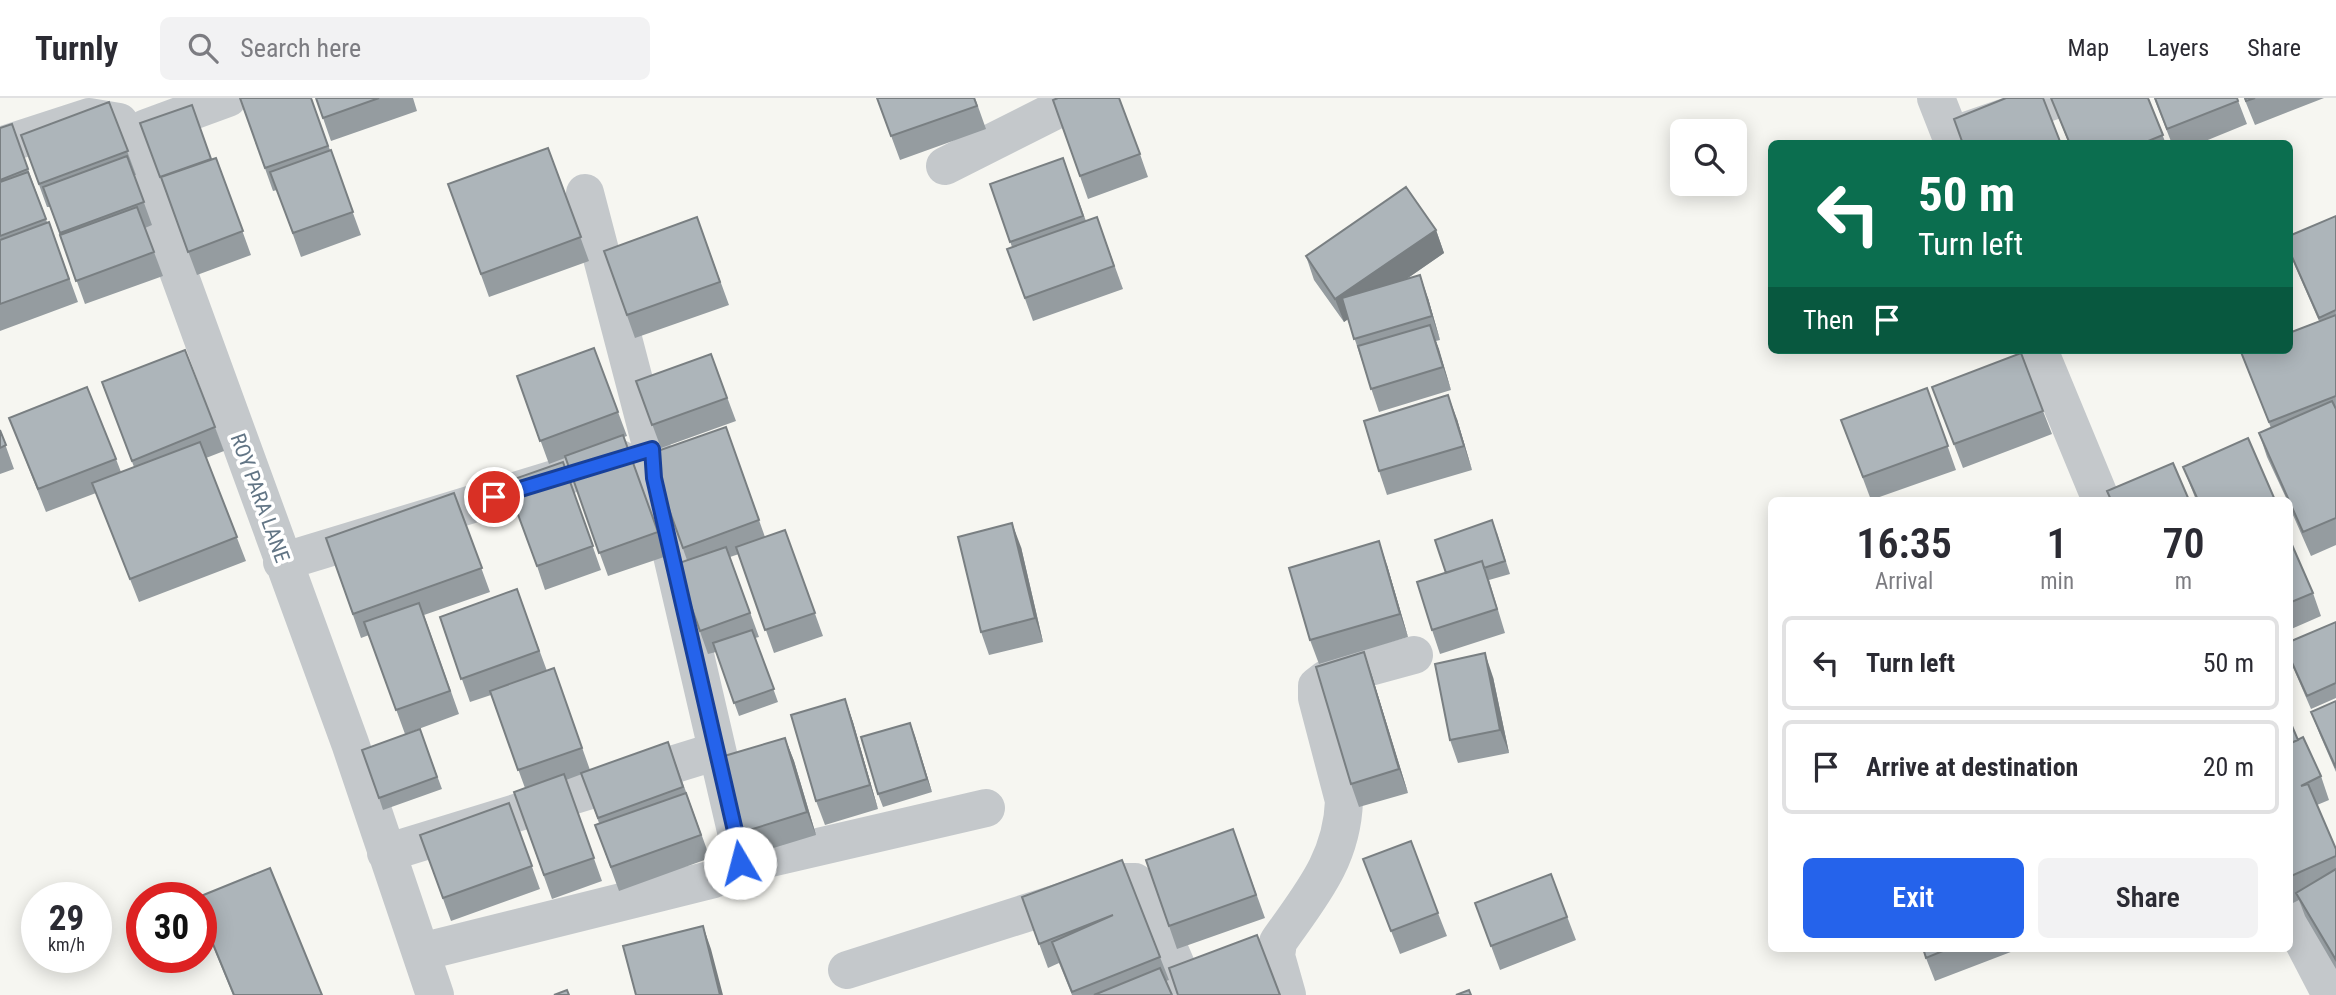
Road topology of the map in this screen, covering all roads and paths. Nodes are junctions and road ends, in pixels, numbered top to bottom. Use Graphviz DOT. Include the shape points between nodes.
graph roads {
  1 [pos="228,98"];
  2 [pos="1080,98"];
  3 [pos="1936,98"];
  4 [pos="2061,98"];
  5 [pos="128,134"];
  6 [pos="1953,140"];
  7 [pos="0,146"];
  8 [pos="945,166"];
  9 [pos="584,193"];
  10 [pos="2041,354"];
  11 [pos="652,449"];
  12 [pos="2100,497"];
  13 [pos="282,562"];
  14 [pos="1414,655"];
  15 [pos="717,751"];
  16 [pos="986,808"];
  17 [pos="386,853"];
  18 [pos="736,866"];
  19 [pos="2293,922"];
  20 [pos="421,952"];
  21 [pos="1213,969"];
  22 [pos="847,970"];
  23 [pos="435,995"];
  24 [pos="1286,995"];
  25 [pos="2331,995"];
  1 -- 5 [label="street"];
  2 -- 8 [label="street"];
  3 -- 6 [label="street"];
  4 -- 6 [label="street"];
  5 -- 7 [label="street" via="119,122 89,117"];
  5 -- 13 [label="street, ROY PARA LANE"];
  9 -- 11 [label="street"];
  10 -- 12 [label="street"];
  11 -- 13 [label="street"];
  11 -- 15 [label="street" via="654,478"];
  13 -- 17 [label="street, ROY PARA LANE"];
  14 -- 21 [label="street" via="1317,685 1344,801 1330,867"];
  15 -- 17 [label="street"];
  15 -- 18 [label="street" via="741,857"];
  16 -- 18 [label="street"];
  17 -- 20 [label="street, ROY PARA LANE"];
  18 -- 20 [label="street" via="714,879"];
  19 -- 25 [label="street"];
  20 -- 23 [label="street, ROY PARA LANE"];
  21 -- 22 [label="street" via="1140,885 1124,882"];
  21 -- 24 [label="street" via="1278,967"];
}
